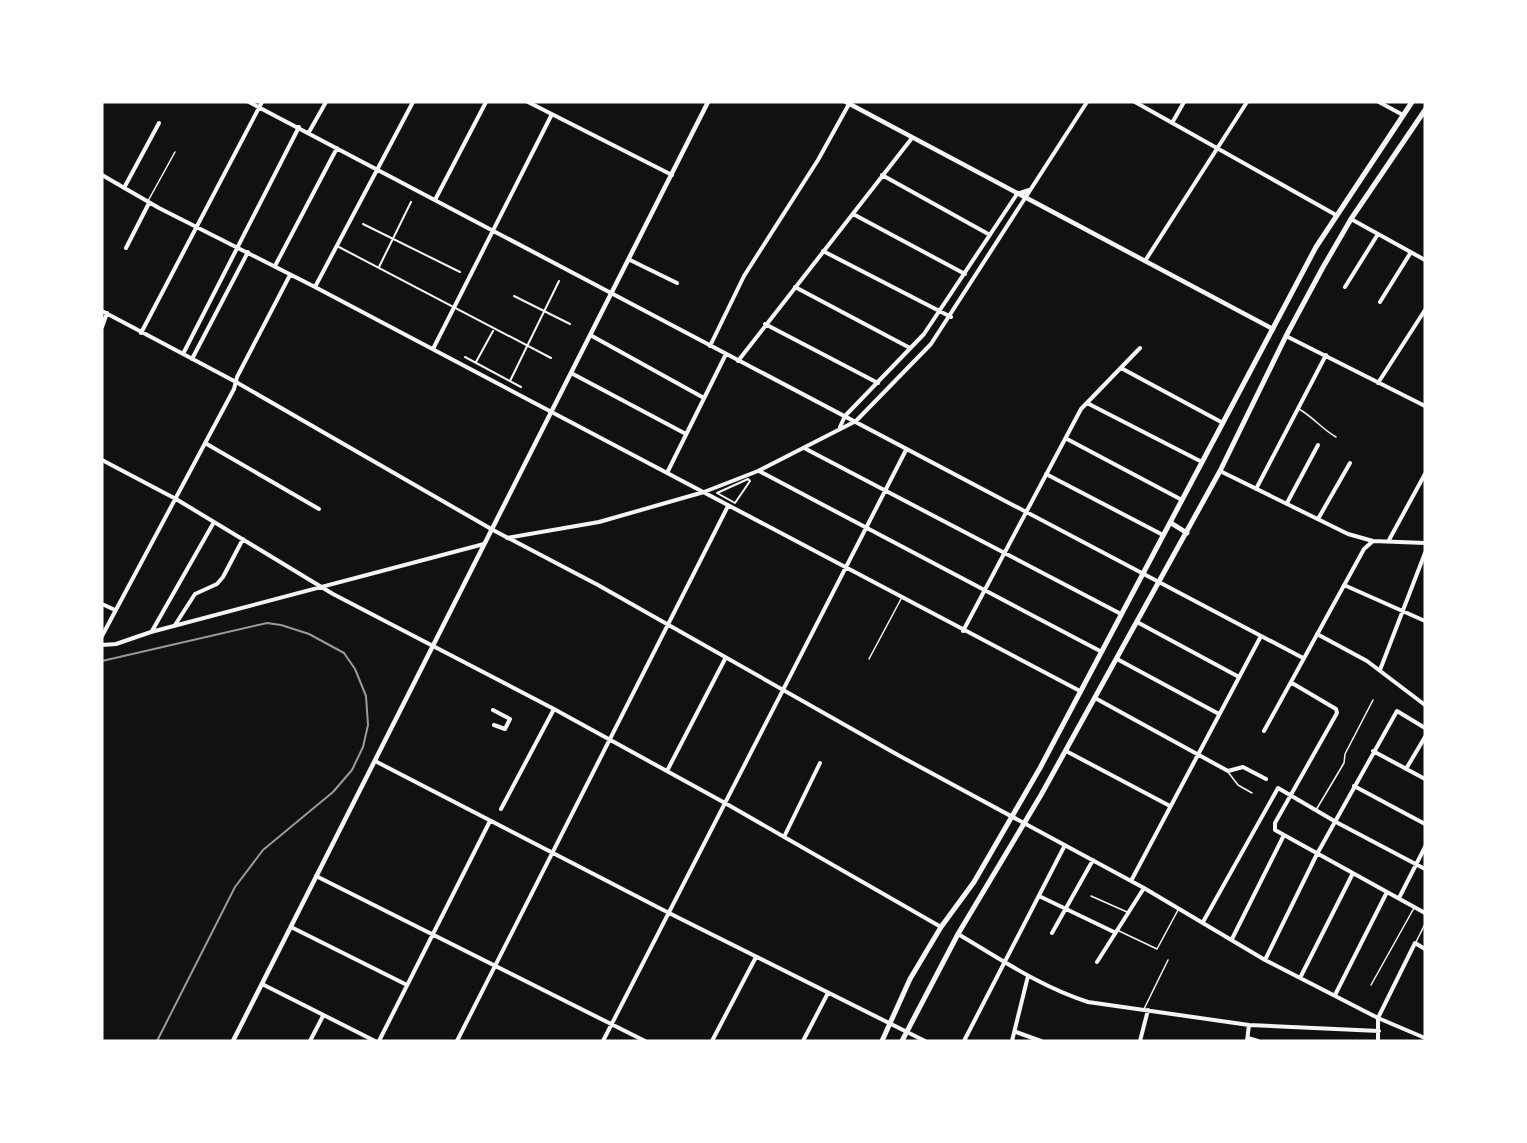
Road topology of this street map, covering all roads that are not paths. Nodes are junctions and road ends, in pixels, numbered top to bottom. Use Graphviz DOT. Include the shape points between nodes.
graph roads {
  1 [pos="249,102"];
  2 [pos="262,102"];
  3 [pos="326,102"];
  4 [pos="412,102"];
  5 [pos="486,102"];
  6 [pos="528,102"];
  7 [pos="708,102"];
  8 [pos="1087,102"];
  9 [pos="1135,102"];
  10 [pos="1184,102"];
  11 [pos="1247,102"];
  12 [pos="1379,102"];
  13 [pos="1412,102"];
  14 [pos="847,103"];
  15 [pos="259,107"];
  16 [pos="1425,110"];
  17 [pos="552,114"];
  18 [pos="1403,115"];
  19 [pos="159,123"];
  20 [pos="1172,123"];
  21 [pos="299,127"];
  22 [pos="309,132"];
  23 [pos="912,138"];
  24 [pos="337,148"];
  25 [pos="1218,148"];
  26 [pos="175,152"];
  27 [pos="376,170"];
  28 [pos="102,175"];
  29 [pos="672,175"];
  30 [pos="882,175"];
  31 [pos="124,188"];
  32 [pos="1030,189"];
  33 [pos="1017,194"];
  34 [pos="435,200"];
  35 [pos="1026,200"];
  36 [pos="148,202"];
  37 [pos="411,202"];
  38 [pos="853,214"];
  39 [pos="1336,214"];
  40 [pos="1352,219"];
  41 [pos="363,224"];
  42 [pos="197,226"];
  43 [pos="494,232"];
  44 [pos="1378,234"];
  45 [pos="990,236"];
  46 [pos="393,238"];
  47 [pos="238,246"];
  48 [pos="337,246"];
  49 [pos="126,248"];
  50 [pos="823,251"];
  51 [pos="248,252"];
  52 [pos="1411,252"];
  53 [pos="630,260"];
  54 [pos="1425,260"];
  55 [pos="1145,261"];
  56 [pos="275,266"];
  57 [pos="379,267"];
  58 [pos="460,272"];
  59 [pos="965,274"];
  60 [pos="290,275"];
  61 [pos="559,280"];
  62 [pos="677,283"];
  63 [pos="315,287"];
  64 [pos="795,287"];
  65 [pos="1345,287"];
  66 [pos="612,295"];
  67 [pos="514,296"];
  68 [pos="1380,302"];
  69 [pos="455,307"];
  70 [pos="1425,310"];
  71 [pos="102,311"];
  72 [pos="939,311"];
  73 [pos="545,312"];
  74 [pos="107,314"];
  75 [pos="951,317"];
  76 [pos="1423,317"];
  77 [pos="570,324"];
  78 [pos="765,324"];
  79 [pos="102,327"];
  80 [pos="1273,329"];
  81 [pos="494,330"];
  82 [pos="141,333"];
  83 [pos="592,336"];
  84 [pos="1286,336"];
  85 [pos="527,346"];
  86 [pos="710,346"];
  87 [pos="910,348"];
  88 [pos="1140,348"];
  89 [pos="433,349"];
  90 [pos="183,354"];
  91 [pos="726,354"];
  92 [pos="1326,355"];
  93 [pos="465,357"];
  94 [pos="551,358"];
  95 [pos="192,359"];
  96 [pos="738,361"];
  97 [pos="476,362"];
  98 [pos="1121,368"];
  99 [pos="573,374"];
  100 [pos="510,381"];
  101 [pos="236,382"];
  102 [pos="878,383"];
  103 [pos="1378,383"];
  104 [pos="521,387"];
  105 [pos="704,398"];
  106 [pos="1087,403"];
  107 [pos="1425,406"];
  108 [pos="1298,409"];
  109 [pos="553,412"];
  110 [pos="845,416"];
  111 [pos="856,421"];
  112 [pos="1223,423"];
  113 [pos="840,427"];
  114 [pos="686,434"];
  115 [pos="1336,437"];
  116 [pos="1066,438"];
  117 [pos="205,443"];
  118 [pos="1318,445"];
  119 [pos="806,449"];
  120 [pos="906,450"];
  121 [pos="102,460"];
  122 [pos="1203,462"];
  123 [pos="1350,462"];
  124 [pos="758,471"];
  125 [pos="1220,471"];
  126 [pos="667,472"];
  127 [pos="1046,474"];
  128 [pos="1425,474"];
  129 [pos="748,479"];
  130 [pos="1256,489"];
  131 [pos="885,490"];
  132 [pos="704,492"];
  133 [pos="176,499"];
  134 [pos="1183,500"];
  135 [pos="1287,503"];
  136 [pos="728,506"];
  137 [pos="319,509"];
  138 [pos="1025,513"];
  139 [pos="1318,520"];
  140 [pos="214,522"];
  141 [pos="1171,523"];
  142 [pos="867,527"];
  143 [pos="493,530"];
  144 [pos="1187,532"];
  145 [pos="1163,535"];
  146 [pos="507,538"];
  147 [pos="243,539"];
  148 [pos="1389,540"];
  149 [pos="1373,541"];
  150 [pos="1425,543"];
  151 [pos="486,544"];
  152 [pos="1005,552"];
  153 [pos="1425,553"];
  154 [pos="845,569"];
  155 [pos="1142,574"];
  156 [pos="1158,583"];
  157 [pos="1344,585"];
  158 [pos="323,587"];
  159 [pos="984,591"];
  160 [pos="901,598"];
  161 [pos="102,604"];
  162 [pos="115,610"];
  163 [pos="1402,611"];
  164 [pos="1121,614"];
  165 [pos="1425,621"];
  166 [pos="1137,622"];
  167 [pos="175,625"];
  168 [pos="667,626"];
  169 [pos="963,631"];
  170 [pos="151,632"];
  171 [pos="1317,634"];
  172 [pos="102,636"];
  173 [pos="1260,636"];
  174 [pos="102,645"];
  175 [pos="433,646"];
  176 [pos="1100,651"];
  177 [pos="1303,658"];
  178 [pos="726,659"];
  179 [pos="869,659"];
  180 [pos="1117,660"];
  181 [pos="1380,669"];
  182 [pos="1239,677"];
  183 [pos="1292,683"];
  184 [pos="783,691"];
  185 [pos="1081,692"];
  186 [pos="1095,698"];
  187 [pos="1373,699"];
  188 [pos="1425,705"];
  189 [pos="554,709"];
  190 [pos="493,710"];
  191 [pos="1219,714"];
  192 [pos="494,725"];
  193 [pos="1425,728"];
  194 [pos="1263,731"];
  195 [pos="1425,737"];
  196 [pos="609,740"];
  197 [pos="1066,751"];
  198 [pos="1373,751"];
  199 [pos="1198,754"];
  200 [pos="375,761"];
  201 [pos="819,763"];
  202 [pos="1406,769"];
  203 [pos="667,771"];
  204 [pos="1228,771"];
  205 [pos="1266,779"];
  206 [pos="1425,779"];
  207 [pos="1354,786"];
  208 [pos="1252,793"];
  209 [pos="1291,795"];
  210 [pos="725,803"];
  211 [pos="1170,806"];
  212 [pos="501,809"];
  213 [pos="1316,811"];
  214 [pos="1013,817"];
  215 [pos="490,821"];
  216 [pos="1336,822"];
  217 [pos="1025,823"];
  218 [pos="1425,824"];
  219 [pos="784,837"];
  220 [pos="1283,837"];
  221 [pos="1065,845"];
  222 [pos="1425,847"];
  223 [pos="553,854"];
  224 [pos="1317,854"];
  225 [pos="1093,860"];
  226 [pos="1416,864"];
  227 [pos="1425,869"];
  228 [pos="1352,874"];
  229 [pos="316,876"];
  230 [pos="1131,881"];
  231 [pos="1144,888"];
  232 [pos="1387,892"];
  233 [pos="1039,896"];
  234 [pos="1091,896"];
  235 [pos="1399,898"];
  236 [pos="1414,907"];
  237 [pos="1179,908"];
  238 [pos="1065,909"];
  239 [pos="669,913"];
  240 [pos="1128,913"];
  241 [pos="1425,913"];
  242 [pos="1203,922"];
  243 [pos="1425,924"];
  244 [pos="291,927"];
  245 [pos="941,927"];
  246 [pos="1115,931"];
  247 [pos="1052,933"];
  248 [pos="958,934"];
  249 [pos="432,936"];
  250 [pos="1232,939"];
  251 [pos="1415,943"];
  252 [pos="1425,949"];
  253 [pos="756,957"];
  254 [pos="1168,960"];
  255 [pos="1265,960"];
  256 [pos="1005,962"];
  257 [pos="1097,962"];
  258 [pos="495,966"];
  259 [pos="1028,976"];
  260 [pos="1300,978"];
  261 [pos="262,984"];
  262 [pos="407,985"];
  263 [pos="1371,985"];
  264 [pos="828,993"];
  265 [pos="1335,995"];
  266 [pos="1146,1010"];
  267 [pos="323,1016"];
  268 [pos="1378,1018"];
  269 [pos="611,1024"];
  270 [pos="890,1024"];
  271 [pos="1249,1025"];
  272 [pos="907,1031"];
  273 [pos="1379,1031"];
  274 [pos="1016,1032"];
  275 [pos="1425,1038"];
  276 [pos="1247,1039"];
  277 [pos="233,1041"];
  278 [pos="310,1041"];
  279 [pos="377,1041"];
  280 [pos="457,1041"];
  281 [pos="603,1041"];
  282 [pos="645,1041"];
  283 [pos="712,1041"];
  284 [pos="803,1041"];
  285 [pos="882,1041"];
  286 [pos="902,1041"];
  287 [pos="925,1041"];
  288 [pos="964,1041"];
  289 [pos="1012,1041"];
  290 [pos="1041,1041"];
  291 [pos="1140,1041"];
  292 [pos="1258,1041"];
  293 [pos="1378,1041"];
  1 -- 15 [label="street"];
  2 -- 15 [label="street"];
  3 -- 22 [label="street"];
  4 -- 27 [label="street"];
  5 -- 34 [label="street"];
  6 -- 17 [label="street"];
  7 -- 29 [label="main road"];
  8 -- 32 [label="street"];
  9 -- 20 [label="street"];
  10 -- 20 [label="street"];
  11 -- 25 [label="street"];
  12 -- 18 [label="street"];
  13 -- 18 [label="main road"];
  14 -- 23 [label="main road"];
  14 -- 86 [label="street" via="818,160 744,276"];
  15 -- 21 [label="street"];
  15 -- 42 [label="street"];
  16 -- 40 [label="main road"];
  17 -- 29 [label="street"];
  17 -- 43 [label="street"];
  18 -- 39 [label="main road"];
  19 -- 31 [label="street"];
  20 -- 25 [label="street"];
  21 -- 22 [label="street"];
  21 -- 47 [label="street"];
  22 -- 24 [label="street"];
  23 -- 30 [label="street"];
  23 -- 33 [label="main road"];
  24 -- 27 [label="street"];
  24 -- 56 [label="street"];
  25 -- 39 [label="street"];
  25 -- 55 [label="street"];
  26 -- 36 [label="lane"];
  27 -- 34 [label="street"];
  27 -- 48 [label="street"];
  28 -- 31 [label="street"];
  29 -- 53 [label="main road"];
  30 -- 38 [label="street"];
  30 -- 45 [label="street"];
  31 -- 36 [label="street"];
  32 -- 33 [label="street"];
  32 -- 35 [label="street"];
  33 -- 35 [label="main road"];
  33 -- 45 [label="street"];
  34 -- 43 [label="street"];
  35 -- 55 [label="main road"];
  35 -- 75 [label="street"];
  36 -- 42 [label="street"];
  36 -- 49 [label="street"];
  37 -- 46 [label="street"];
  38 -- 50 [label="street"];
  38 -- 59 [label="street"];
  39 -- 80 [label="main road"];
  40 -- 44 [label="street"];
  40 -- 84 [label="main road"];
  41 -- 46 [label="street"];
  42 -- 47 [label="street"];
  42 -- 82 [label="street"];
  43 -- 66 [label="street"];
  43 -- 69 [label="street"];
  44 -- 52 [label="street"];
  44 -- 65 [label="street"];
  45 -- 59 [label="street"];
  46 -- 57 [label="street"];
  46 -- 58 [label="street"];
  47 -- 51 [label="street"];
  47 -- 90 [label="street"];
  48 -- 57 [label="street"];
  48 -- 63 [label="street"];
  50 -- 64 [label="street"];
  50 -- 72 [label="street"];
  51 -- 56 [label="street"];
  51 -- 95 [label="street"];
  52 -- 54 [label="street"];
  52 -- 68 [label="street"];
  53 -- 62 [label="street"];
  53 -- 66 [label="main road"];
  55 -- 80 [label="main road"];
  56 -- 60 [label="street"];
  57 -- 69 [label="street"];
  59 -- 72 [label="street"];
  60 -- 63 [label="street"];
  60 -- 101 [label="street"];
  61 -- 73 [label="street"];
  63 -- 89 [label="street"];
  64 -- 78 [label="street"];
  64 -- 87 [label="street"];
  66 -- 83 [label="main road"];
  66 -- 86 [label="street"];
  67 -- 73 [label="street"];
  69 -- 81 [label="street"];
  69 -- 89 [label="street"];
  70 -- 76 [label="street"];
  71 -- 74 [label="street"];
  72 -- 75 [label="street"];
  72 -- 87 [label="street"];
  73 -- 77 [label="street"];
  73 -- 85 [label="street"];
  74 -- 79 [label="street"];
  74 -- 82 [label="street"];
  75 -- 111 [label="street" via="932,344"];
  76 -- 103 [label="street"];
  78 -- 96 [label="street"];
  78 -- 102 [label="street"];
  80 -- 112 [label="main road"];
  81 -- 85 [label="street"];
  81 -- 97 [label="street"];
  82 -- 90 [label="street"];
  83 -- 99 [label="main road"];
  83 -- 105 [label="street"];
  84 -- 92 [label="street"];
  84 -- 125 [label="main road"];
  85 -- 94 [label="street"];
  85 -- 100 [label="street"];
  86 -- 91 [label="street"];
  87 -- 102 [label="street"];
  88 -- 98 [label="street"];
  89 -- 109 [label="street"];
  90 -- 95 [label="street"];
  91 -- 96 [label="street"];
  91 -- 105 [label="street"];
  92 -- 103 [label="street"];
  92 -- 108 [label="street"];
  93 -- 97 [label="street"];
  95 -- 101 [label="street"];
  96 -- 110 [label="street"];
  97 -- 100 [label="street"];
  98 -- 106 [label="street"];
  98 -- 112 [label="street"];
  99 -- 109 [label="main road"];
  99 -- 114 [label="street"];
  100 -- 104 [label="street"];
  101 -- 117 [label="street"];
  101 -- 143 [label="street"];
  102 -- 110 [label="street"];
  103 -- 107 [label="street"];
  105 -- 114 [label="street"];
  106 -- 116 [label="street"];
  106 -- 122 [label="street"];
  108 -- 115 [label="lane"];
  108 -- 130 [label="street"];
  109 -- 126 [label="street"];
  109 -- 143 [label="main road"];
  110 -- 111 [label="street"];
  110 -- 113 [label="street"];
  111 -- 113 [label="street"];
  111 -- 120 [label="street"];
  112 -- 122 [label="main road"];
  113 -- 119 [label="street"];
  114 -- 126 [label="street"];
  116 -- 127 [label="street"];
  116 -- 134 [label="street"];
  117 -- 133 [label="street"];
  117 -- 137 [label="street"];
  118 -- 135 [label="street"];
  119 -- 124 [label="street"];
  119 -- 131 [label="street"];
  120 -- 131 [label="street"];
  120 -- 138 [label="street"];
  121 -- 133 [label="street"];
  122 -- 134 [label="main road"];
  123 -- 139 [label="street"];
  124 -- 132 [label="street"];
  124 -- 142 [label="street"];
  125 -- 130 [label="street"];
  125 -- 144 [label="main road"];
  126 -- 132 [label="street"];
  127 -- 138 [label="street"];
  127 -- 145 [label="street"];
  128 -- 148 [label="street"];
  129 -- 129 [label="street" via="718,492 717,493 735,503"];
  130 -- 135 [label="street"];
  131 -- 142 [label="street"];
  131 -- 152 [label="street"];
  132 -- 136 [label="street"];
  132 -- 146 [label="street" via="599,522"];
  133 -- 140 [label="street"];
  133 -- 162 [label="street"];
  134 -- 141 [label="main road"];
  135 -- 139 [label="street"];
  136 -- 154 [label="street"];
  136 -- 168 [label="street"];
  138 -- 152 [label="street"];
  138 -- 155 [label="street"];
  139 -- 149 [label="street"];
  140 -- 147 [label="street"];
  140 -- 170 [label="street"];
  141 -- 144 [label="main road"];
  141 -- 145 [label="main road"];
  142 -- 154 [label="street"];
  142 -- 159 [label="street"];
  143 -- 146 [label="street"];
  143 -- 151 [label="main road"];
  144 -- 156 [label="main road"];
  145 -- 155 [label="main road"];
  146 -- 168 [label="street"];
  147 -- 158 [label="street"];
  147 -- 167 [label="street" via="223,577 195,594"];
  148 -- 149 [label="street"];
  148 -- 150 [label="street"];
  149 -- 157 [label="street" via="1364,549"];
  151 -- 158 [label="street"];
  151 -- 175 [label="main road"];
  152 -- 159 [label="street"];
  152 -- 164 [label="street"];
  153 -- 163 [label="street"];
  154 -- 160 [label="street"];
  154 -- 184 [label="street"];
  155 -- 156 [label="street"];
  155 -- 164 [label="main road"];
  156 -- 166 [label="main road"];
  156 -- 173 [label="street"];
  157 -- 163 [label="street"];
  157 -- 171 [label="street"];
  158 -- 167 [label="street"];
  158 -- 175 [label="street"];
  159 -- 169 [label="street"];
  159 -- 176 [label="street"];
  160 -- 169 [label="street"];
  160 -- 179 [label="lane"];
  161 -- 162 [label="street"];
  162 -- 172 [label="street"];
  163 -- 165 [label="street"];
  163 -- 181 [label="street"];
  164 -- 176 [label="main road"];
  166 -- 180 [label="main road"];
  166 -- 182 [label="street"];
  167 -- 170 [label="street"];
  168 -- 178 [label="street"];
  168 -- 196 [label="street"];
  169 -- 185 [label="street"];
  170 -- 174 [label="street"];
  171 -- 177 [label="street"];
  171 -- 181 [label="street"];
  173 -- 177 [label="street"];
  173 -- 182 [label="street"];
  175 -- 189 [label="street"];
  175 -- 200 [label="main road"];
  176 -- 185 [label="main road"];
  177 -- 183 [label="street"];
  178 -- 184 [label="street"];
  178 -- 203 [label="street"];
  180 -- 186 [label="main road"];
  180 -- 191 [label="street"];
  181 -- 188 [label="street"];
  182 -- 191 [label="street"];
  183 -- 194 [label="street"];
  183 -- 209 [label="street" via="1337,713"];
  184 -- 210 [label="street"];
  184 -- 214 [label="street"];
  185 -- 214 [label="main road"];
  186 -- 197 [label="main road"];
  186 -- 199 [label="street"];
  187 -- 213 [label="lane" via="1344,764"];
  189 -- 196 [label="street"];
  189 -- 212 [label="street"];
  190 -- 192 [label="street" via="510,719 505,729"];
  191 -- 199 [label="street"];
  193 -- 198 [label="street" via="1397,711"];
  195 -- 202 [label="street"];
  196 -- 203 [label="street"];
  196 -- 223 [label="street"];
  197 -- 211 [label="street"];
  197 -- 217 [label="main road"];
  198 -- 202 [label="street"];
  198 -- 207 [label="street"];
  199 -- 204 [label="street"];
  199 -- 211 [label="street"];
  200 -- 215 [label="street"];
  200 -- 229 [label="main road"];
  201 -- 219 [label="street"];
  202 -- 206 [label="street"];
  203 -- 210 [label="street"];
  204 -- 205 [label="street" via="1243,767"];
  204 -- 208 [label="lane" via="1238,785"];
  207 -- 216 [label="street"];
  207 -- 218 [label="street"];
  209 -- 213 [label="street"];
  209 -- 220 [label="street" via="1275,823 1275,830"];
  209 -- 242 [label="street" via="1278,788"];
  210 -- 219 [label="street"];
  210 -- 239 [label="street"];
  211 -- 230 [label="street"];
  213 -- 216 [label="street"];
  214 -- 217 [label="street"];
  214 -- 245 [label="main road"];
  215 -- 223 [label="street"];
  215 -- 249 [label="street"];
  216 -- 224 [label="street"];
  216 -- 226 [label="street"];
  217 -- 221 [label="street"];
  217 -- 248 [label="main road"];
  219 -- 245 [label="street"];
  220 -- 224 [label="street"];
  220 -- 250 [label="street"];
  221 -- 225 [label="street"];
  221 -- 233 [label="street"];
  222 -- 226 [label="street"];
  223 -- 239 [label="street"];
  223 -- 258 [label="street"];
  224 -- 228 [label="street"];
  224 -- 255 [label="street"];
  225 -- 230 [label="street"];
  225 -- 238 [label="street"];
  226 -- 227 [label="street"];
  226 -- 235 [label="street"];
  228 -- 232 [label="street"];
  228 -- 260 [label="street"];
  229 -- 244 [label="main road"];
  229 -- 249 [label="street"];
  230 -- 231 [label="street"];
  231 -- 237 [label="street"];
  231 -- 240 [label="street"];
  232 -- 235 [label="street"];
  232 -- 265 [label="street"];
  233 -- 238 [label="street"];
  233 -- 256 [label="street"];
  234 -- 240 [label="lane"];
  235 -- 236 [label="street"];
  236 -- 241 [label="street"];
  236 -- 263 [label="lane"];
  237 -- 242 [label="street"];
  237 -- 246 [label="lane" via="1157,949"];
  238 -- 246 [label="street"];
  238 -- 247 [label="street"];
  239 -- 253 [label="street"];
  239 -- 269 [label="street"];
  240 -- 246 [label="street"];
  242 -- 250 [label="street"];
  243 -- 251 [label="lane"];
  244 -- 261 [label="main road"];
  244 -- 262 [label="street"];
  245 -- 270 [label="main road" via="910,979"];
  246 -- 257 [label="street"];
  248 -- 256 [label="street"];
  248 -- 272 [label="main road"];
  249 -- 258 [label="street"];
  249 -- 262 [label="street"];
  250 -- 255 [label="street"];
  251 -- 252 [label="street"];
  251 -- 268 [label="street"];
  253 -- 264 [label="street"];
  253 -- 283 [label="street"];
  254 -- 266 [label="lane"];
  255 -- 260 [label="street"];
  256 -- 259 [label="street"];
  256 -- 288 [label="street"];
  258 -- 269 [label="street"];
  258 -- 280 [label="street"];
  259 -- 266 [label="street" via="1088,1002"];
  259 -- 274 [label="street"];
  260 -- 265 [label="street"];
  261 -- 267 [label="street"];
  261 -- 277 [label="main road"];
  262 -- 279 [label="street"];
  264 -- 270 [label="street"];
  264 -- 284 [label="street"];
  265 -- 268 [label="street"];
  266 -- 271 [label="street"];
  266 -- 291 [label="street"];
  267 -- 278 [label="street"];
  267 -- 279 [label="street"];
  268 -- 273 [label="street"];
  268 -- 275 [label="street"];
  269 -- 281 [label="street"];
  269 -- 282 [label="street"];
  270 -- 272 [label="street"];
  270 -- 285 [label="main road"];
  271 -- 273 [label="street"];
  271 -- 276 [label="street"];
  272 -- 286 [label="main road"];
  272 -- 287 [label="street"];
  273 -- 293 [label="street"];
  274 -- 289 [label="street"];
  274 -- 290 [label="street"];
  276 -- 292 [label="street"];
}
